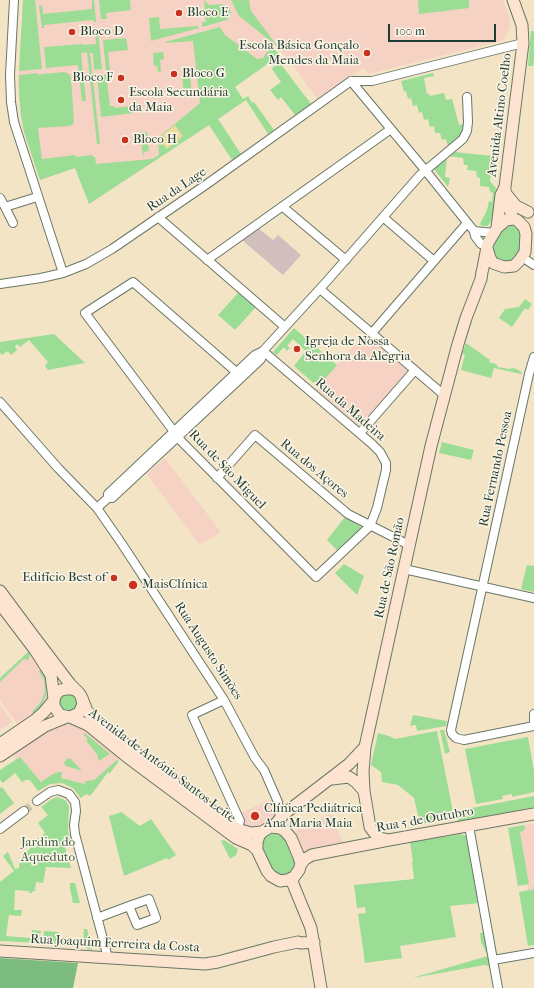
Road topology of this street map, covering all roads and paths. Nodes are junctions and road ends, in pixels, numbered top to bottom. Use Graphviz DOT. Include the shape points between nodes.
graph roads {
  1 [pos="14,0"];
  2 [pos="513,0"];
  3 [pos="523,43"];
  4 [pos="351,81"];
  5 [pos="467,97"];
  6 [pos="391,129"];
  7 [pos="425,170"];
  8 [pos="506,191"];
  9 [pos="37,197"];
  10 [pos="0,198"];
  11 [pos="5,207"];
  12 [pos="283,207"];
  13 [pos="532,215"];
  14 [pos="158,217"];
  15 [pos="383,217"];
  16 [pos="515,219"];
  17 [pos="14,223"];
  18 [pos="467,223"];
  19 [pos="495,230"];
  20 [pos="526,230"];
  21 [pos="474,231"];
  22 [pos="487,247"];
  23 [pos="522,257"];
  24 [pos="207,260"];
  25 [pos="346,260"];
  26 [pos="434,261"];
  27 [pos="534,265"];
  28 [pos="500,266"];
  29 [pos="63,273"];
  30 [pos="481,279"];
  31 [pos="0,284"];
  32 [pos="320,288"];
  33 [pos="285,327"];
  34 [pos="372,333"];
  35 [pos="263,351"];
  36 [pos="534,357"];
  37 [pos="415,370"];
  38 [pos="240,375"];
  39 [pos="444,395"];
  40 [pos="0,402"];
  41 [pos="360,433"];
  42 [pos="176,434"];
  43 [pos="217,478"];
  44 [pos="97,508"];
  45 [pos="370,526"];
  46 [pos="409,545"];
  47 [pos="404,569"];
  48 [pos="482,586"];
  49 [pos="0,591"];
  50 [pos="534,598"];
  51 [pos="0,604"];
  52 [pos="80,695"];
  53 [pos="54,699"];
  54 [pos="224,700"];
  55 [pos="534,714"];
  56 [pos="68,717"];
  57 [pos="534,721"];
  58 [pos="534,726"];
  59 [pos="0,744"];
  60 [pos="365,747"];
  61 [pos="0,756"];
  62 [pos="331,779"];
  63 [pos="364,791"];
  64 [pos="37,801"];
  65 [pos="24,811"];
  66 [pos="534,814"];
  67 [pos="280,817"];
  68 [pos="469,826"];
  69 [pos="274,827"];
  70 [pos="370,827"];
  71 [pos="0,829"];
  72 [pos="237,829"];
  73 [pos="262,832"];
  74 [pos="390,840"];
  75 [pos="354,847"];
  76 [pos="257,850"];
  77 [pos="300,864"];
  78 [pos="291,879"];
  79 [pos="129,906"];
  80 [pos="97,918"];
  81 [pos="310,922"];
  82 [pos="298,942"];
  83 [pos="314,942"];
  84 [pos="0,951"];
  85 [pos="534,952"];
  86 [pos="108,958"];
  87 [pos="493,960"];
  88 [pos="321,988"];
  89 [pos="498,988"];
  1 -- 9 [label="street" via="10,75 12,110 17,135"];
  2 -- 3 [label="main road, Avenida Altino Coelho" via="522,25"];
  3 -- 4 [label="street" via="372,81"];
  3 -- 8 [label="main road, Avenida Altino Coelho"];
  4 -- 6 [label="street"];
  4 -- 14 [label="street, Rua da Lage"];
  5 -- 7 [label="street" via="466,135"];
  6 -- 7 [label="street"];
  6 -- 12 [label="street"];
  7 -- 15 [label="street"];
  7 -- 18 [label="street"];
  8 -- 13 [label="main road" via="516,206"];
  8 -- 16 [label="main road" via="508,204"];
  8 -- 19 [label="main road" via="501,194"];
  9 -- 11 [label="street"];
  9 -- 29 [label="street"];
  10 -- 11 [label="street"];
  11 -- 17 [label="street"];
  12 -- 24 [label="street"];
  12 -- 25 [label="street"];
  13 -- 16 [label="main road"];
  13 -- 20 [label="main road"];
  14 -- 24 [label="street"];
  14 -- 29 [label="street, Rua da Lage" via="107,252"];
  15 -- 25 [label="street"];
  15 -- 26 [label="street"];
  16 -- 19 [label="main road" via="506,220"];
  16 -- 20 [label="main road" via="522,223"];
  18 -- 21 [label="street"];
  18 -- 26 [label="street"];
  19 -- 21 [label="street"];
  19 -- 22 [label="main road, Rua de São Romão"];
  20 -- 23 [label="main road" via="526,244"];
  21 -- 22 [label="street" via="481,244"];
  22 -- 28 [label="main road" via="493,263"];
  22 -- 30 [label="main road, Rua de São Romão"];
  23 -- 27 [label="street"];
  23 -- 28 [label="main road" via="514,266"];
  24 -- 33 [label="street"];
  25 -- 32 [label="street"];
  26 -- 34 [label="street"];
  28 -- 30 [label="main road"];
  29 -- 31 [label="street, Rua da Lage"];
  30 -- 39 [label="main road, Rua de São Romão" via="466,318"];
  32 -- 33 [label="street"];
  32 -- 34 [label="street"];
  33 -- 35 [label="street"];
  34 -- 37 [label="street"];
  35 -- 38 [label="street" via="261,359"];
  35 -- 41 [label="street, Rua da Madeira"];
  36 -- 48 [label="street, Rua Fernando Pessoa"];
  37 -- 39 [label="street"];
  37 -- 41 [label="street"];
  38 -- 42 [label="street"];
  38 -- 42 [label="street, Rua de São Miguel" via="133,282 85,313"];
  39 -- 46 [label="main road, Rua de São Romão"];
  40 -- 44 [label="street, Rua Augusto Simões"];
  41 -- 45 [label="street, Rua da Madeira" via="380,452 386,463 377,508"];
  42 -- 43 [label="street, Rua de São Miguel"];
  42 -- 44 [label="street" via="112,498 108,498"];
  43 -- 45 [label="street, Rua dos Açores" via="255,435 348,514"];
  43 -- 45 [label="street, Rua de São Miguel" via="316,577"];
  44 -- 54 [label="street, Rua Augusto Simões"];
  45 -- 46 [label="street, Rua dos Açores"];
  46 -- 47 [label="main road, Rua de São Romão"];
  47 -- 48 [label="street"];
  47 -- 60 [label="main road, Rua de São Romão"];
  48 -- 50 [label="street"];
  48 -- 58 [label="street, Rua Fernando Pessoa" via="452,722 452,734 461,740"];
  49 -- 52 [label="main road, Avenida de António Santos Leite"];
  51 -- 53 [label="main road" via="51,675"];
  52 -- 53 [label="main road" via="69,688 59,692"];
  52 -- 56 [label="main road" via="82,709 76,716"];
  52 -- 72 [label="main road, Avenida de António Santos Leite" via="87,711 119,740"];
  53 -- 56 [label="main road" via="58,713"];
  53 -- 59 [label="main road" via="35,720"];
  54 -- 67 [label="street, Rua Augusto Simões" via="267,776 278,802"];
  54 -- 72 [label="street" via="192,715 240,821"];
  55 -- 57 [label="street"];
  56 -- 61 [label="main road" via="46,726"];
  56 -- 76 [label="main road, Avenida de António Santos Leite" via="88,725 236,838"];
  60 -- 62 [label="main road, Rua de São Romão"];
  60 -- 63 [label="main road"];
  62 -- 63 [label="main road" via="349,777"];
  62 -- 67 [label="main road, Rua de São Romão"];
  63 -- 70 [label="main road"];
  64 -- 80 [label="street" via="58,790 69,794 75,802 75,834"];
  65 -- 71 [label="street"];
  66 -- 68 [label="main road, Rua 5 de Outubro"];
  67 -- 69 [label="main road, Rua de São Romão"];
  68 -- 74 [label="main road, Rua 5 de Outubro"];
  68 -- 87 [label="street"];
  69 -- 73 [label="main road"];
  69 -- 77 [label="main road" via="283,829 289,835"];
  70 -- 74 [label="main road" via="380,838"];
  70 -- 75 [label="main road" via="366,840"];
  72 -- 73 [label="main road, Avenida de António Santos Leite" via="251,833"];
  73 -- 76 [label="main road" via="257,839"];
  74 -- 75 [label="main road, Rua 5 de Outubro"];
  75 -- 77 [label="main road, Rua 5 de Outubro" via="312,855"];
  76 -- 78 [label="main road" via="271,876 280,881"];
  77 -- 78 [label="main road" via="297,874"];
  78 -- 81 [label="main road"];
  79 -- 80 [label="street"];
  80 -- 86 [label="street"];
  81 -- 82 [label="main road" via="306,933"];
  81 -- 83 [label="main road"];
  82 -- 83 [label="main road, Rua Joaquim Ferreira da Costa"];
  82 -- 86 [label="main road, Rua Joaquim Ferreira da Costa" via="209,963"];
  83 -- 88 [label="main road"];
  84 -- 86 [label="main road, Rua Joaquim Ferreira da Costa"];
  85 -- 87 [label="street"];
  87 -- 89 [label="street"];
}
